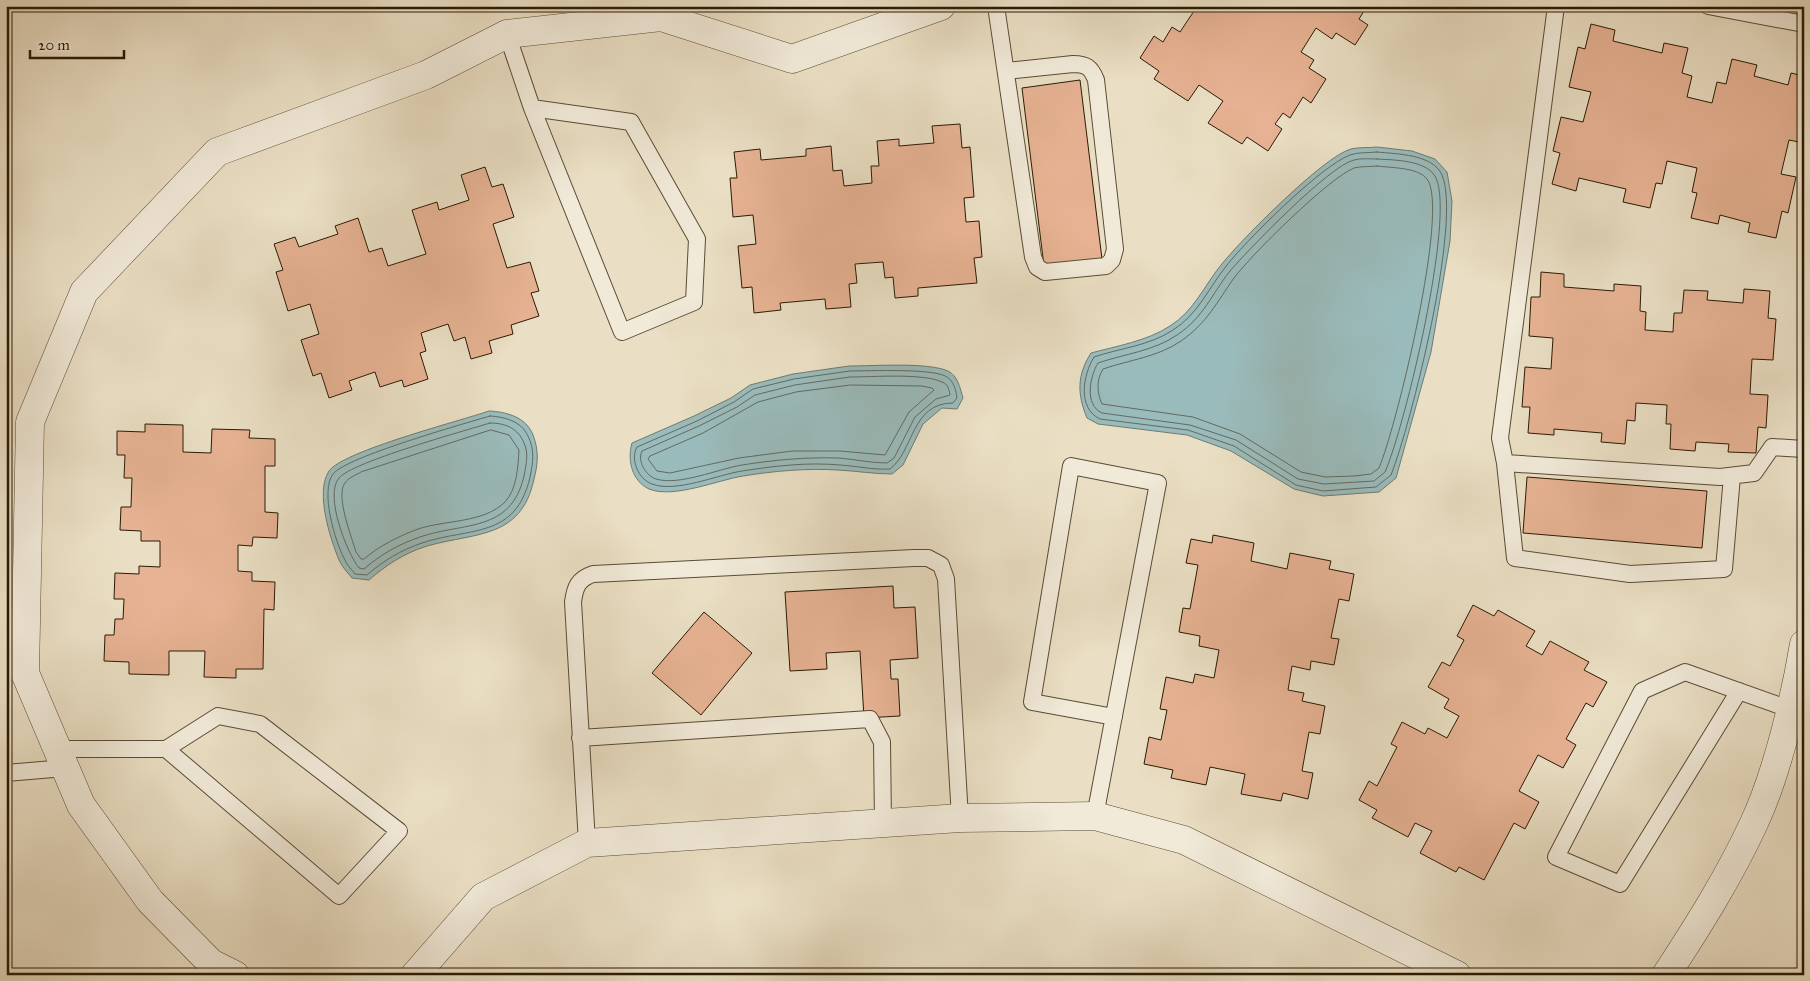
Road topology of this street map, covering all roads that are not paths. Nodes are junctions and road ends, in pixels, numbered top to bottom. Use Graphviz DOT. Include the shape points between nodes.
graph roads {
  1 [pos="941,6"];
  2 [pos="996,6"];
  3 [pos="1556,6"];
  4 [pos="1708,6"];
  5 [pos="660,12"];
  6 [pos="1784,13"];
  7 [pos="1804,24"];
  8 [pos="507,34"];
  9 [pos="1006,71"];
  10 [pos="532,108"];
  11 [pos="1804,449"];
  12 [pos="1505,463"];
  13 [pos="1732,476"];
  14 [pos="1804,644"];
  15 [pos="1739,691"];
  16 [pos="1789,709"];
  17 [pos="1114,717"];
  18 [pos="580,738"];
  19 [pos="166,749"];
  20 [pos="61,759"];
  21 [pos="6,773"];
  22 [pos="1095,816"];
  23 [pos="960,818"];
  24 [pos="883,823"];
  25 [pos="587,843"];
  26 [pos="235,975"];
  27 [pos="415,975"];
  28 [pos="1457,975"];
  29 [pos="1666,975"];
  1 -- 5 [label="street" via="792,59"];
  2 -- 9 [label="lane"];
  3 -- 12 [label="lane" via="1500,438"];
  4 -- 6 [label="lane"];
  5 -- 8 [label="street"];
  6 -- 7 [label="lane"];
  8 -- 10 [label="lane"];
  8 -- 20 [label="street" via="426,75 217,152 84,292 30,422 25,673"];
  9 -- 9 [label="lane" via="1037,267 1045,272 1106,266 1115,249 1096,80 1092,70 1084,64 1073,64"];
  10 -- 10 [label="lane" via="622,332 694,302 697,239 631,122"];
  11 -- 13 [label="lane" via="1772,447 1754,473"];
  12 -- 13 [label="lane"];
  12 -- 13 [label="lane" via="1515,558 1630,574 1724,569"];
  14 -- 16 [label="street"];
  15 -- 15 [label="lane" via="1685,672 1642,691 1556,857 1620,884"];
  15 -- 16 [label="lane"];
  16 -- 29 [label="street" via="1776,762 1754,822 1709,909"];
  17 -- 17 [label="lane" via="1158,482 1071,466 1032,702"];
  17 -- 22 [label="lane"];
  18 -- 23 [label="lane" via="573,602 575,589 582,577 928,558 941,565 946,579"];
  18 -- 24 [label="lane" via="870,719 882,742"];
  18 -- 25 [label="lane"];
  19 -- 19 [label="lane" via="218,716 260,724 399,830 339,896"];
  19 -- 20 [label="lane"];
  20 -- 21 [label="lane"];
  20 -- 26 [label="street" via="81,805 150,901 210,964"];
  22 -- 23 [label="street"];
  22 -- 28 [label="street" via="1184,840"];
  23 -- 24 [label="street"];
  24 -- 25 [label="street"];
  25 -- 27 [label="street" via="483,896"];
}
